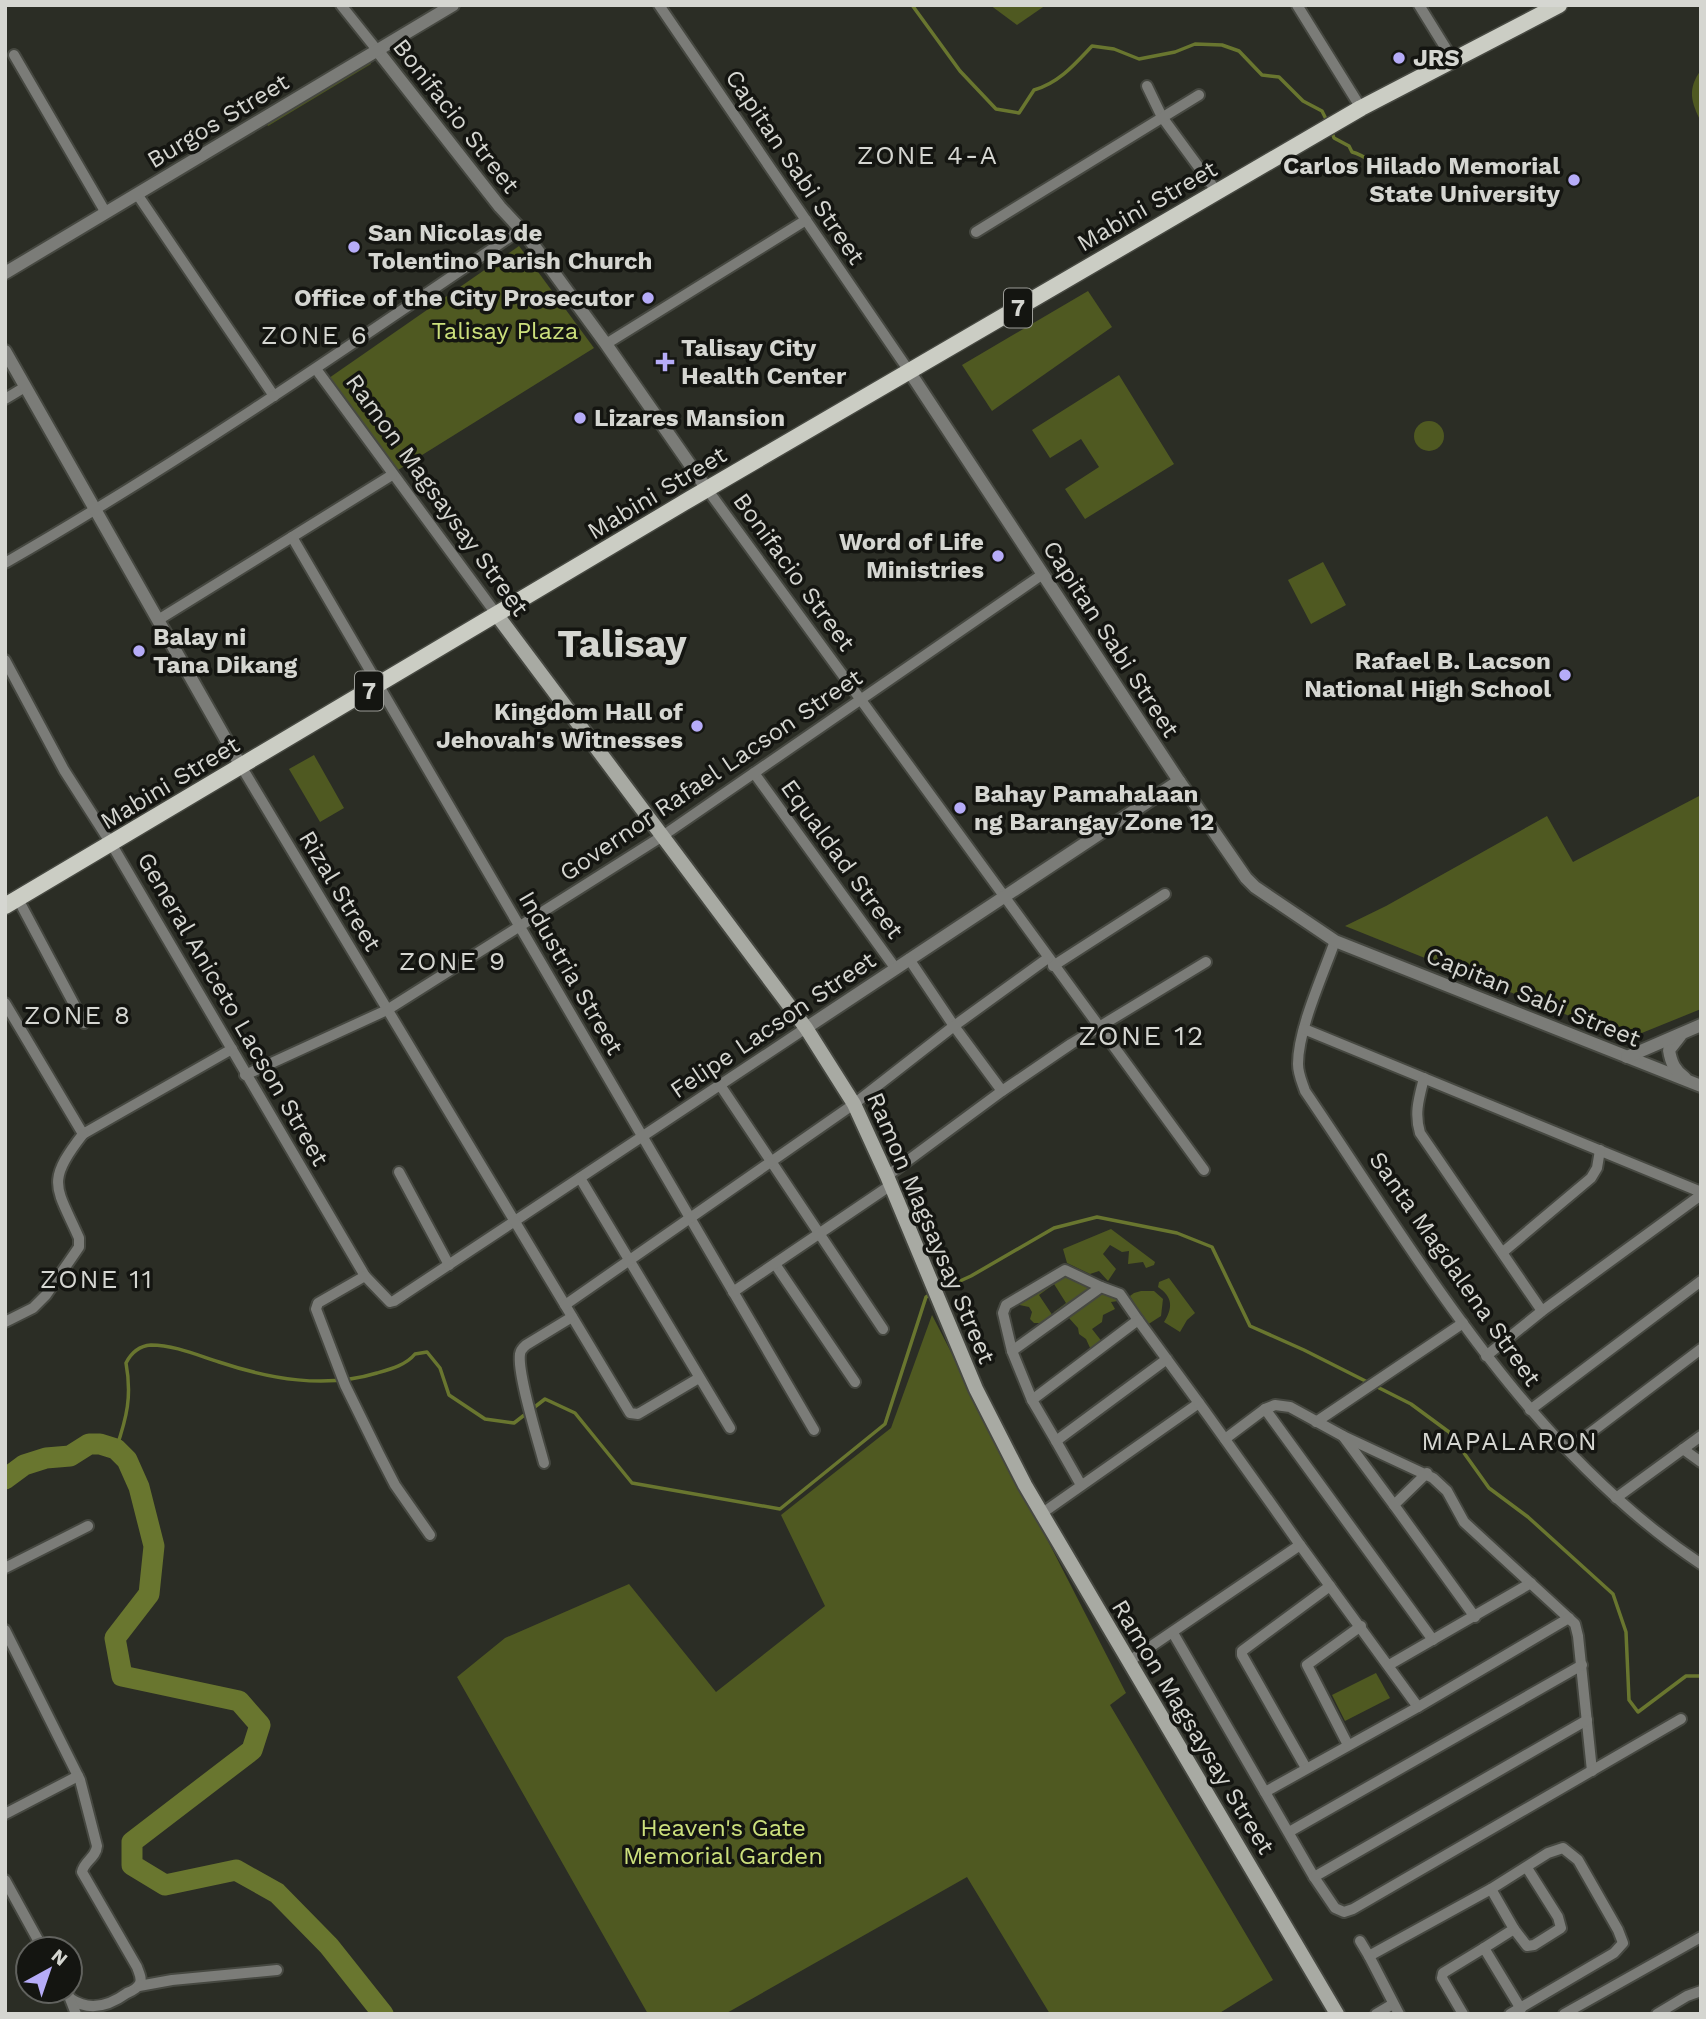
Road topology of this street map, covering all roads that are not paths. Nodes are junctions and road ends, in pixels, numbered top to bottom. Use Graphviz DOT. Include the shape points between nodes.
graph roads {
  1 [pos="341,5"];
  2 [pos="453,5"];
  3 [pos="659,5"];
  4 [pos="1297,5"];
  5 [pos="1419,5"];
  6 [pos="1559,5"];
  7 [pos="1535,10"];
  8 [pos="377,50"];
  9 [pos="14,55"];
  10 [pos="1453,60"];
  11 [pos="1147,86"];
  12 [pos="1199,95"];
  13 [pos="1361,108"];
  14 [pos="1162,117"];
  15 [pos="1217,192"];
  16 [pos="137,194"];
  17 [pos="106,213"];
  18 [pos="806,220"];
  19 [pos="520,230"];
  20 [pos="976,232"];
  21 [pos="5,274"];
  22 [pos="606,344"];
  23 [pos="5,351"];
  24 [pos="316,369"];
  25 [pos="909,371"];
  26 [pos="25,387"];
  27 [pos="274,396"];
  28 [pos="5,399"];
  29 [pos="392,475"];
  30 [pos="707,489"];
  31 [pos="96,511"];
  32 [pos="292,537"];
  33 [pos="5,563"];
  34 [pos="1043,574"];
  35 [pos="496,615"];
  36 [pos="158,620"];
  37 [pos="5,660"];
  38 [pos="379,685"];
  39 [pos="861,699"];
  40 [pos="241,766"];
  41 [pos="754,773"];
  42 [pos="1179,781"];
  43 [pos="661,837"];
  44 [pos="112,845"];
  45 [pos="1165,894"];
  46 [pos="1004,897"];
  47 [pos="12,903"];
  48 [pos="519,926"];
  49 [pos="1335,941"];
  50 [pos="909,958"];
  51 [pos="1051,962"];
  52 [pos="1206,962"];
  53 [pos="896,969"];
  54 [pos="5,1003"];
  55 [pos="387,1010"];
  56 [pos="84,1023"];
  57 [pos="1701,1025"];
  58 [pos="954,1026"];
  59 [pos="1099,1027"];
  60 [pos="806,1028"];
  61 [pos="1304,1029"];
  62 [pos="1688,1031"];
  63 [pos="232,1049"];
  64 [pos="1627,1058"];
  65 [pos="245,1075"];
  66 [pos="1424,1078"];
  67 [pos="1696,1084"];
  68 [pos="720,1085"];
  69 [pos="1002,1091"];
  70 [pos="854,1104"];
  71 [pos="83,1135"];
  72 [pos="643,1136"];
  73 [pos="1601,1150"];
  74 [pos="771,1161"];
  75 [pos="1204,1170"];
  76 [pos="399,1172"];
  77 [pos="580,1178"];
  78 [pos="889,1180"];
  79 [pos="1701,1194"];
  80 [pos="690,1218"];
  81 [pos="514,1222"];
  82 [pos="819,1233"];
  83 [pos="1503,1252"];
  84 [pos="628,1261"];
  85 [pos="775,1264"];
  86 [pos="449,1265"];
  87 [pos="365,1276"];
  88 [pos="1701,1281"];
  89 [pos="1101,1287"];
  90 [pos="733,1292"];
  91 [pos="390,1302"];
  92 [pos="565,1305"];
  93 [pos="1542,1311"];
  94 [pos="572,1317"];
  95 [pos="1138,1320"];
  96 [pos="5,1322"];
  97 [pos="1463,1323"];
  98 [pos="883,1329"];
  99 [pos="1701,1349"];
  100 [pos="1012,1351"];
  101 [pos="1486,1356"];
  102 [pos="1167,1359"];
  103 [pos="699,1378"];
  104 [pos="855,1382"];
  105 [pos="1032,1400"];
  106 [pos="1199,1404"];
  107 [pos="1265,1409"];
  108 [pos="1530,1410"];
  109 [pos="1316,1422"];
  110 [pos="730,1428"];
  111 [pos="814,1430"];
  112 [pos="1343,1436"];
  113 [pos="1701,1436"];
  114 [pos="1225,1439"];
  115 [pos="1056,1441"];
  116 [pos="1569,1449"];
  117 [pos="1683,1449"];
  118 [pos="1701,1462"];
  119 [pos="544,1463"];
  120 [pos="1427,1473"];
  121 [pos="1081,1485"];
  122 [pos="1616,1498"];
  123 [pos="1394,1504"];
  124 [pos="1041,1514"];
  125 [pos="88,1526"];
  126 [pos="430,1535"];
  127 [pos="1300,1545"];
  128 [pos="1701,1564"];
  129 [pos="5,1568"];
  130 [pos="1531,1583"];
  131 [pos="1330,1586"];
  132 [pos="1475,1617"];
  133 [pos="1569,1618"];
  134 [pos="1361,1626"];
  135 [pos="5,1630"];
  136 [pos="1173,1633"];
  137 [pos="1433,1640"];
  138 [pos="1128,1662"];
  139 [pos="1389,1665"];
  140 [pos="1582,1665"];
  141 [pos="1418,1707"];
  142 [pos="1682,1718"];
  143 [pos="1587,1720"];
  144 [pos="1348,1745"];
  145 [pos="1306,1768"];
  146 [pos="1592,1771"];
  147 [pos="78,1776"];
  148 [pos="1265,1792"];
  149 [pos="5,1814"];
  150 [pos="1289,1832"];
  151 [pos="1527,1868"];
  152 [pos="1314,1877"];
  153 [pos="5,1880"];
  154 [pos="1491,1889"];
  155 [pos="1514,1929"];
  156 [pos="35,1935"];
  157 [pos="1701,1937"];
  158 [pos="1360,1941"];
  159 [pos="1484,1948"];
  160 [pos="1368,1956"];
  161 [pos="277,1970"];
  162 [pos="139,1986"];
  163 [pos="1701,1991"];
  164 [pos="83,2005"];
  165 [pos="1396,2009"];
  166 [pos="1516,2012"];
  167 [pos="1337,2014"];
  168 [pos="1376,2014"];
  169 [pos="1463,2014"];
  170 [pos="1564,2014"];
  171 [pos="1657,2014"];
  1 -- 8 [label="street, Bonifacio Street"];
  2 -- 8 [label="street, Burgos Street"];
  3 -- 18 [label="street, Capitan Sabi Street"];
  4 -- 13 [label="street"];
  5 -- 10 [label="street"];
  6 -- 7 [label="main road, Mabini Street / 7"];
  7 -- 10 [label="main road, Mabini Street / 7"];
  8 -- 16 [label="street, Burgos Street"];
  8 -- 19 [label="street, Bonifacio Street"];
  9 -- 17 [label="street"];
  10 -- 13 [label="main road, Mabini Street / 7"];
  11 -- 14 [label="street"];
  12 -- 14 [label="street"];
  13 -- 15 [label="main road, Mabini Street / 7"];
  14 -- 15 [label="street"];
  14 -- 20 [label="street"];
  15 -- 25 [label="main road, Mabini Street / 7"];
  16 -- 17 [label="street, Burgos Street"];
  16 -- 27 [label="street"];
  17 -- 21 [label="street, Burgos Street"];
  18 -- 22 [label="street"];
  18 -- 25 [label="street, Capitan Sabi Street"];
  19 -- 22 [label="street, Bonifacio Street"];
  19 -- 24 [label="street"];
  22 -- 30 [label="street, Bonifacio Street"];
  23 -- 26 [label="street, Rizal Street"];
  24 -- 27 [label="street"];
  24 -- 29 [label="street, Ramon Magsaysay Street"];
  25 -- 30 [label="main road, Mabini Street / 7"];
  25 -- 34 [label="street, Capitan Sabi Street"];
  26 -- 28 [label="street"];
  26 -- 31 [label="street, Rizal Street"];
  27 -- 31 [label="street"];
  29 -- 32 [label="street"];
  29 -- 35 [label="street, Ramon Magsaysay Street"];
  30 -- 35 [label="main road, Mabini Street / 7"];
  30 -- 39 [label="street, Bonifacio Street"];
  31 -- 33 [label="street"];
  31 -- 36 [label="street, Rizal Street"];
  32 -- 36 [label="street"];
  32 -- 38 [label="street, Industria Street"];
  34 -- 39 [label="street, Governor Rafael Lacson Street"];
  34 -- 42 [label="street, Capitan Sabi Street"];
  35 -- 38 [label="main road, Mabini Street / 7"];
  35 -- 43 [label="main road, Ramon Magsaysay Street"];
  36 -- 40 [label="street, Rizal Street"];
  37 -- 44 [label="street, General Aniceto Lacson Street"];
  38 -- 40 [label="main road, Mabini Street / 7"];
  38 -- 48 [label="street, Industria Street"];
  39 -- 41 [label="street, Governor Rafael Lacson Street"];
  39 -- 46 [label="street, Bonifacio Street"];
  40 -- 44 [label="main road, Mabini Street / 7"];
  40 -- 55 [label="street, Rizal Street"];
  41 -- 43 [label="street, Governor Rafael Lacson Street"];
  41 -- 53 [label="street, Equaldad Street"];
  42 -- 46 [label="street, Felipe Lacson Street"];
  42 -- 49 [label="street, Capitan Sabi Street" via="1246,878"];
  43 -- 48 [label="street, Governor Rafael Lacson Street"];
  43 -- 60 [label="main road, Ramon Magsaysay Street"];
  44 -- 47 [label="main road, Mabini Street / 7"];
  44 -- 63 [label="street, General Aniceto Lacson Street"];
  45 -- 51 [label="street"];
  46 -- 50 [label="street, Felipe Lacson Street"];
  46 -- 51 [label="street, Bonifacio Street"];
  47 -- 56 [label="street"];
  48 -- 55 [label="street, Governor Rafael Lacson Street"];
  48 -- 72 [label="street, Industria Street"];
  49 -- 61 [label="street, Santa Magdalena Street"];
  49 -- 64 [label="street, Capitan Sabi Street"];
  50 -- 53 [label="street, Felipe Lacson Street"];
  50 -- 58 [label="street"];
  51 -- 58 [label="street"];
  51 -- 59 [label="street, Bonifacio Street"];
  52 -- 59 [label="street"];
  53 -- 60 [label="street, Felipe Lacson Street"];
  54 -- 71 [label="street"];
  55 -- 65 [label="street, Governor Rafael Lacson Street"];
  55 -- 81 [label="street, Rizal Street"];
  57 -- 62 [label="street"];
  58 -- 69 [label="street"];
  58 -- 70 [label="street"];
  59 -- 69 [label="street"];
  59 -- 75 [label="street, Bonifacio Street"];
  60 -- 68 [label="street, Felipe Lacson Street"];
  60 -- 70 [label="main road, Ramon Magsaysay Street"];
  61 -- 66 [label="street"];
  61 -- 97 [label="street, Santa Magdalena Street" via="1298,1061 1305,1091"];
  62 -- 64 [label="street"];
  62 -- 67 [label="street" via="1669,1051 1678,1074"];
  63 -- 65 [label="street, General Aniceto Lacson Street"];
  63 -- 71 [label="street"];
  64 -- 67 [label="street, Capitan Sabi Street"];
  65 -- 87 [label="street, General Aniceto Lacson Street"];
  66 -- 73 [label="street"];
  66 -- 83 [label="street" via="1415,1119 1420,1133"];
  68 -- 72 [label="street, Felipe Lacson Street"];
  68 -- 74 [label="street"];
  69 -- 78 [label="street"];
  70 -- 74 [label="street"];
  70 -- 78 [label="main road, Ramon Magsaysay Street"];
  71 -- 96 [label="street" via="62,1162 56,1185 79,1247 46,1295 33,1308"];
  72 -- 77 [label="street, Felipe Lacson Street"];
  72 -- 80 [label="street, Industria Street"];
  73 -- 79 [label="street"];
  73 -- 83 [label="street" via="1591,1178"];
  74 -- 80 [label="street"];
  74 -- 82 [label="street"];
  76 -- 86 [label="street"];
  77 -- 81 [label="street, Felipe Lacson Street"];
  77 -- 84 [label="street"];
  78 -- 82 [label="street"];
  78 -- 124 [label="main road, Ramon Magsaysay Street" via="976,1389"];
  79 -- 93 [label="street"];
  80 -- 84 [label="street"];
  80 -- 90 [label="street, Industria Street"];
  81 -- 86 [label="street, Felipe Lacson Street"];
  81 -- 92 [label="street, Rizal Street"];
  82 -- 85 [label="street"];
  82 -- 98 [label="street"];
  83 -- 93 [label="street"];
  84 -- 92 [label="street"];
  84 -- 103 [label="street"];
  85 -- 90 [label="street"];
  85 -- 104 [label="street"];
  86 -- 91 [label="street, Felipe Lacson Street"];
  87 -- 91 [label="street, General Aniceto Lacson Street"];
  87 -- 126 [label="street" via="316,1307 345,1385 395,1485"];
  88 -- 108 [label="street"];
  89 -- 95 [label="street" via="1120,1294"];
  89 -- 100 [label="street"];
  89 -- 100 [label="street" via="1066,1270 1006,1305 1003,1313"];
  90 -- 111 [label="street, Industria Street"];
  92 -- 94 [label="street, Rizal Street"];
  93 -- 101 [label="street"];
  94 -- 103 [label="street, Rizal Street" via="634,1415"];
  94 -- 119 [label="street" via="521,1350 522,1374"];
  95 -- 102 [label="street"];
  95 -- 105 [label="street"];
  97 -- 101 [label="street, Santa Magdalena Street"];
  97 -- 109 [label="street"];
  99 -- 116 [label="street"];
  100 -- 105 [label="street"];
  101 -- 108 [label="street, Santa Magdalena Street"];
  102 -- 106 [label="street"];
  102 -- 115 [label="street"];
  103 -- 110 [label="street"];
  105 -- 115 [label="street"];
  106 -- 114 [label="street"];
  106 -- 121 [label="street"];
  107 -- 109 [label="street" via="1283,1405"];
  107 -- 114 [label="street"];
  107 -- 137 [label="street"];
  108 -- 116 [label="street, Santa Magdalena Street"];
  109 -- 112 [label="street"];
  112 -- 120 [label="street"];
  112 -- 123 [label="street"];
  113 -- 117 [label="street"];
  114 -- 127 [label="street"];
  115 -- 121 [label="street"];
  116 -- 122 [label="street, Santa Magdalena Street"];
  117 -- 118 [label="street"];
  117 -- 122 [label="street"];
  120 -- 123 [label="street"];
  120 -- 130 [label="street" via="1447,1491 1464,1522"];
  121 -- 124 [label="street"];
  122 -- 128 [label="street, Santa Magdalena Street"];
  123 -- 132 [label="street"];
  124 -- 138 [label="main road, Ramon Magsaysay Street"];
  125 -- 129 [label="street"];
  127 -- 131 [label="street"];
  127 -- 136 [label="street"];
  130 -- 132 [label="street"];
  130 -- 133 [label="street"];
  131 -- 134 [label="street"];
  131 -- 145 [label="street" via="1242,1651"];
  132 -- 137 [label="street"];
  133 -- 140 [label="street" via="1575,1624"];
  133 -- 141 [label="street"];
  134 -- 139 [label="street"];
  134 -- 144 [label="street" via="1307,1665"];
  135 -- 147 [label="street"];
  136 -- 138 [label="street"];
  136 -- 148 [label="street"];
  137 -- 139 [label="street"];
  138 -- 167 [label="main road, Ramon Magsaysay Street"];
  139 -- 141 [label="street"];
  140 -- 143 [label="street"];
  140 -- 150 [label="street"];
  141 -- 144 [label="street"];
  142 -- 146 [label="street"];
  143 -- 146 [label="street"];
  143 -- 152 [label="street"];
  144 -- 145 [label="street"];
  145 -- 148 [label="street"];
  146 -- 152 [label="street" via="1353,1909 1335,1908"];
  147 -- 149 [label="street"];
  147 -- 162 [label="street" via="97,1846 82,1872 137,1967"];
  148 -- 150 [label="street"];
  150 -- 152 [label="street"];
  151 -- 154 [label="street"];
  151 -- 155 [label="street" via="1561,1928 1527,1946"];
  151 -- 166 [label="street" via="1555,1850 1571,1852 1623,1943 1614,1953"];
  153 -- 156 [label="street"];
  154 -- 155 [label="street"];
  154 -- 160 [label="street"];
  155 -- 159 [label="street"];
  157 -- 170 [label="street"];
  158 -- 160 [label="street"];
  159 -- 166 [label="street"];
  159 -- 169 [label="street" via="1443,1973"];
  160 -- 165 [label="street"];
  161 -- 162 [label="street"];
  162 -- 164 [label="street" via="104,2006"];
  163 -- 171 [label="street"];
  165 -- 168 [label="street"];
}
